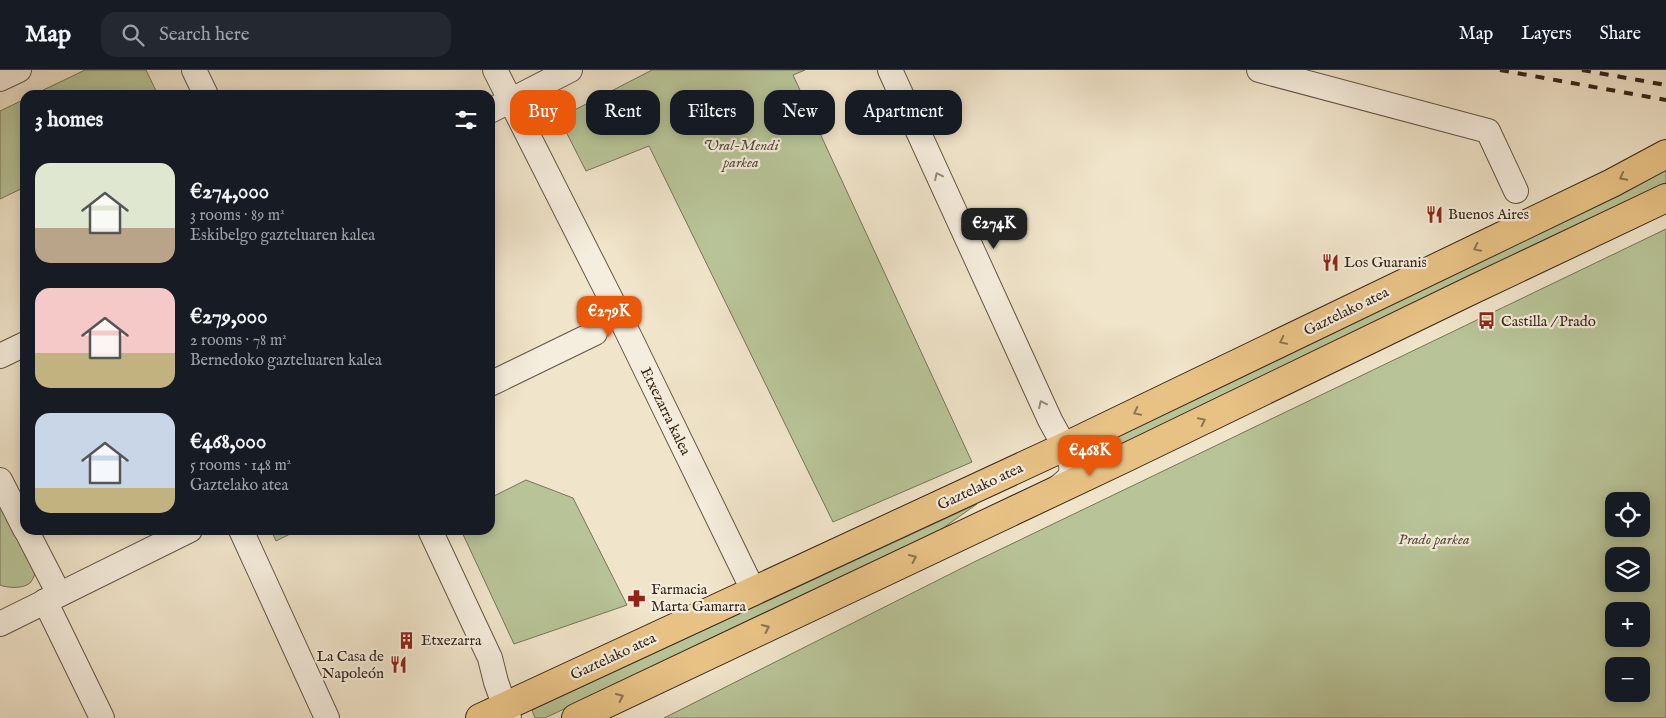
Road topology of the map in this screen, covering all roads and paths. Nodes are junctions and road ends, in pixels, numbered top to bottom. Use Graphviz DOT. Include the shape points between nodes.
graph roads {
  1 [pos="19,70"];
  2 [pos="194,70"];
  3 [pos="495,70"];
  4 [pos="570,70"];
  5 [pos="890,70"];
  6 [pos="1259,70"];
  7 [pos="0,79"];
  8 [pos="204,90"];
  9 [pos="500,106"];
  10 [pos="1666,154"];
  11 [pos="1516,191"];
  12 [pos="1666,198"];
  13 [pos="595,333"];
  14 [pos="20,346"];
  15 [pos="0,356"];
  16 [pos="495,382"];
  17 [pos="1064,447"];
  18 [pos="0,480"];
  19 [pos="1052,492"];
  20 [pos="20,519"];
  21 [pos="27,535"];
  22 [pos="180,535"];
  23 [pos="243,535"];
  24 [pos="432,535"];
  25 [pos="754,592"];
  26 [pos="52,597"];
  27 [pos="0,624"];
  28 [pos="507,712"];
  29 [pos="102,718"];
  30 [pos="327,718"];
  31 [pos="480,718"];
  32 [pos="576,718"];
  1 -- 7 [label="street"];
  2 -- 8 [label="street"];
  3 -- 9 [label="street, Etxezarra kalea"];
  4 -- 9 [label="street"];
  17 -- 5 [label="street, one-way"];
  6 -- 11 [label="street" via="1488,131"];
  9 -- 25 [label="street, Etxezarra kalea" via="621,320"];
  10 -- 17 [label="main road, Gaztelako atea, one-way"];
  19 -- 12 [label="main road, one-way"];
  13 -- 16 [label="street"];
  14 -- 15 [label="street"];
  17 -- 19 [label="street" via="1072,469 1069,478"];
  17 -- 25 [label="main road, Gaztelako atea"];
  18 -- 20 [label="street"];
  32 -- 19 [label="main road, one-way"];
  21 -- 26 [label="street"];
  22 -- 26 [label="street"];
  23 -- 30 [label="street"];
  24 -- 28 [label="street" via="490,658"];
  25 -- 28 [label="main road, Gaztelako atea"];
  26 -- 27 [label="street"];
  26 -- 29 [label="street"];
  28 -- 31 [label="main road, Gaztelako atea"];
}
